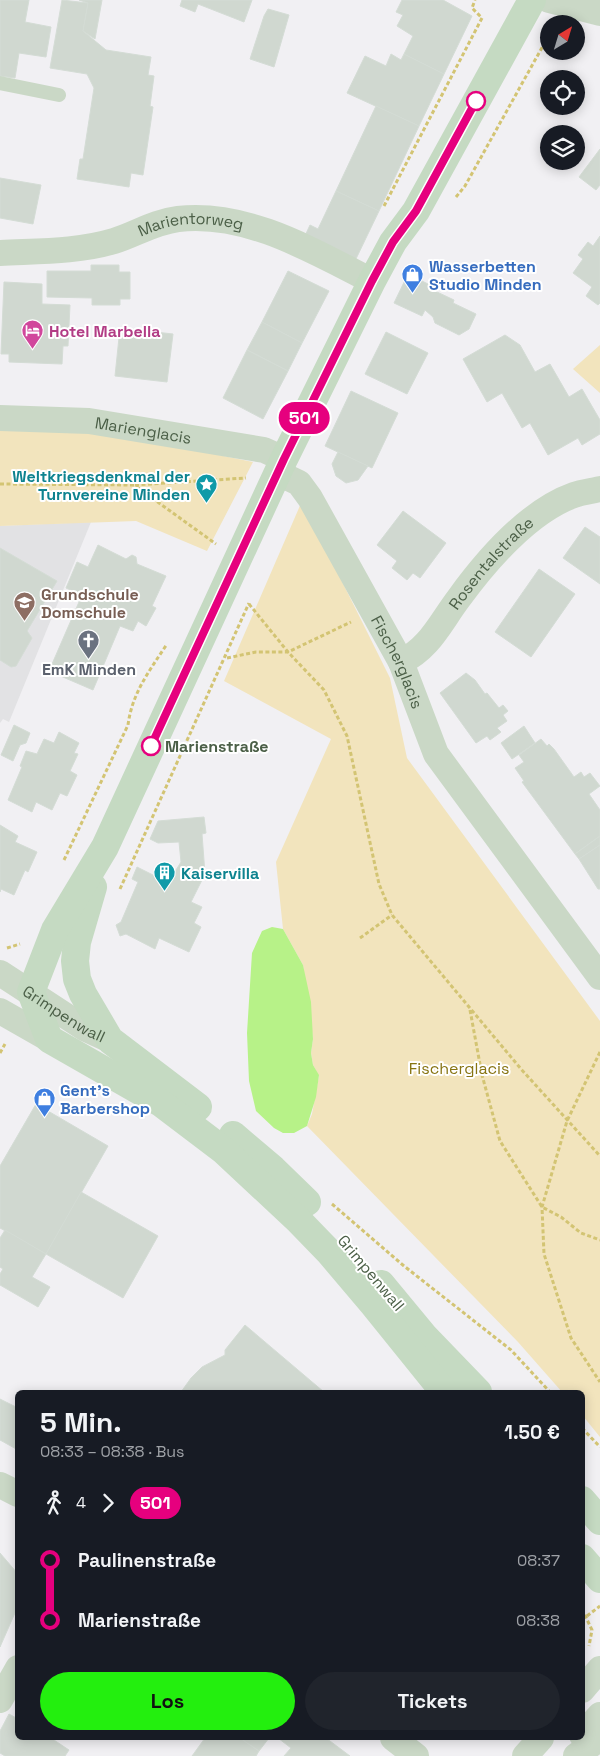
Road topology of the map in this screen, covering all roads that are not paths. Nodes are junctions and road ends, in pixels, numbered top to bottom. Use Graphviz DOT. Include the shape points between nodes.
graph roads {
  1 [pos="532,0"];
  2 [pos="549,0"];
  3 [pos="600,13"];
  4 [pos="0,83"];
  5 [pos="59,95"];
  6 [pos="0,253"];
  7 [pos="372,281"];
  8 [pos="0,418"];
  9 [pos="281,466"];
  10 [pos="600,489"];
  11 [pos="401,662"];
  12 [pos="104,847"];
  13 [pos="0,973"];
  14 [pos="600,977"];
  15 [pos="31,992"];
  16 [pos="0,1011"];
  17 [pos="50,1039"];
  18 [pos="110,1040"];
  19 [pos="442,1390"];
  20 [pos="476,1390"];
  21 [pos="0,1485"];
  22 [pos="15,1492"];
  23 [pos="585,1504"];
  24 [pos="600,1521"];
  25 [pos="585,1562"];
  26 [pos="600,1579"];
  27 [pos="593,1660"];
  28 [pos="15,1673"];
  29 [pos="585,1682"];
  30 [pos="0,1700"];
  31 [pos="600,1714"];
  32 [pos="585,1731"];
  33 [pos="600,1738"];
  34 [pos="396,1740"];
  35 [pos="540,1740"];
  36 [pos="578,1740"];
  37 [pos="416,1756"];
  38 [pos="525,1756"];
  39 [pos="564,1756"];
  40 [pos="576,1756"];
  1 -- 7 [label="street" via="416,211 393,242"];
  2 -- 3 [label="street"];
  4 -- 5 [label="lane"];
  6 -- 7 [label="street, Marientorweg" via="83,248 115,241 155,223 210,218 272,233"];
  7 -- 9 [label="street"];
  8 -- 9 [label="street, Marienglacis" via="89,421 264,450"];
  9 -- 11 [label="street, Fischerglacis" via="310,498"];
  9 -- 12 [label="street"];
  10 -- 11 [label="street, Rosentalstraße" via="574,495 554,505 517,533 476,576 428,642 417,654"];
  11 -- 14 [label="street, Fischerglacis" via="436,754"];
  12 -- 15 [label="street" via="55,930"];
  12 -- 18 [label="street" via="82,922 75,962 83,994"];
  13 -- 15 [label="street"];
  15 -- 17 [label="street, Grimpenwall"];
  15 -- 18 [label="street, Grimpenwall" via="86,1029"];
  16 -- 17 [label="street"];
  17 -- 19 [label="street, Grimpenwall" via="162,1103 223,1150 329,1252"];
  18 -- 20 [label="street, Grimpenwall" via="273,1169 338,1233 424,1336"];
  21 -- 22 [label="street"];
  23 -- 24 [label="street"];
  25 -- 26 [label="street"];
  27 -- 29 [label="street"];
  28 -- 30 [label="street"];
  31 -- 32 [label="street"];
  33 -- 40 [label="street"];
  34 -- 37 [label="street"];
  35 -- 38 [label="street"];
  36 -- 39 [label="street"];
}
